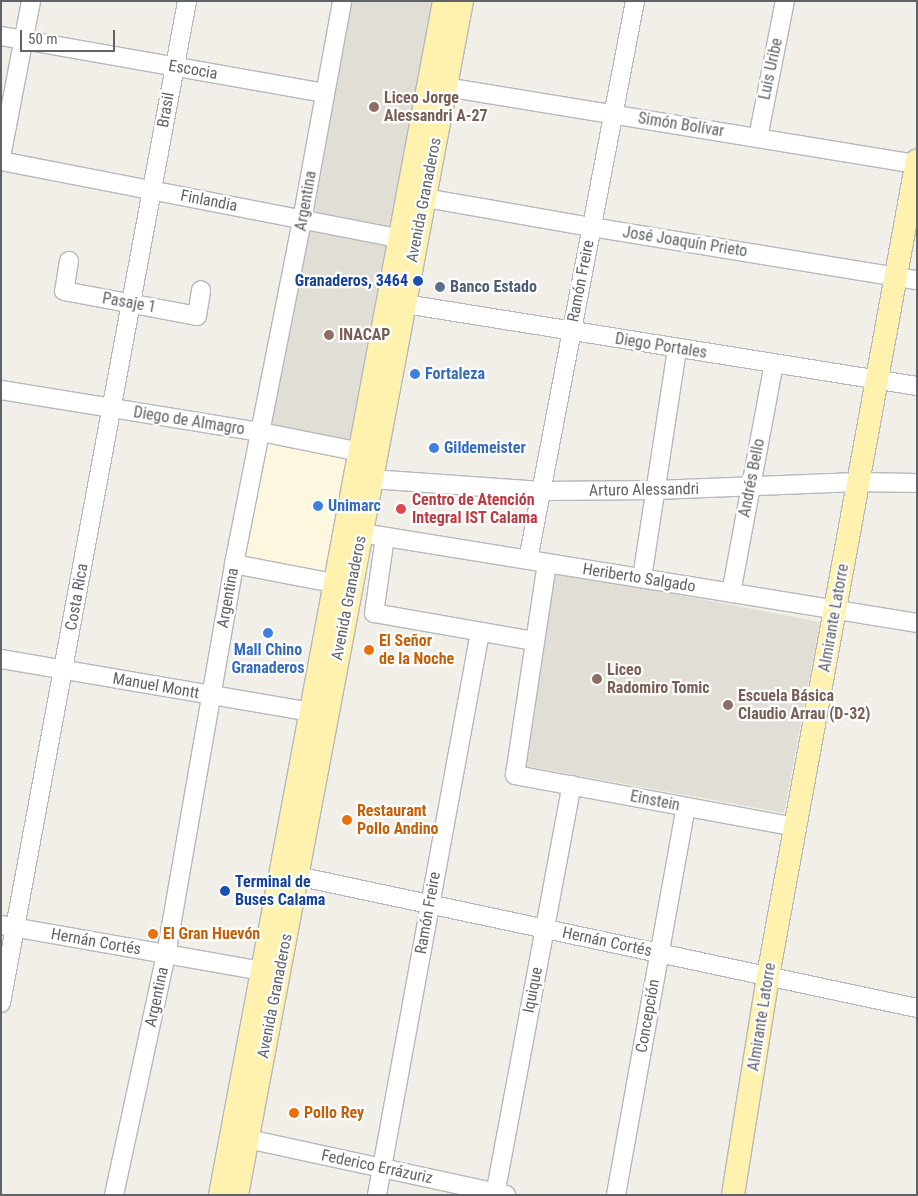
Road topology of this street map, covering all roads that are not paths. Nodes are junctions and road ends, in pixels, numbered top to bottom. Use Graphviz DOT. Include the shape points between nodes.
graph roads {
  1 [pos="31,1"];
  2 [pos="186,1"];
  3 [pos="342,1"];
  4 [pos="444,1"];
  5 [pos="462,1"];
  6 [pos="635,1"];
  7 [pos="785,1"];
  8 [pos="1,36"];
  9 [pos="24,40"];
  10 [pos="174,66"];
  11 [pos="446,86"];
  12 [pos="325,93"];
  13 [pos="615,114"];
  14 [pos="758,138"];
  15 [pos="1,157"];
  16 [pos="1,161"];
  17 [pos="917,163"];
  18 [pos="152,190"];
  19 [pos="425,198"];
  20 [pos="302,220"];
  21 [pos="592,228"];
  22 [pos="408,240"];
  23 [pos="69,261"];
  24 [pos="906,278"];
  25 [pos="202,290"];
  26 [pos="131,303"];
  27 [pos="405,304"];
  28 [pos="571,332"];
  29 [pos="677,348"];
  30 [pos="774,364"];
  31 [pos="877,380"];
  32 [pos="917,386"];
  33 [pos="1,390"];
  34 [pos="111,409"];
  35 [pos="261,432"];
  36 [pos="368,454"];
  37 [pos="371,479"];
  38 [pos="858,482"];
  39 [pos="917,483"];
  40 [pos="751,488"];
  41 [pos="656,490"];
  42 [pos="542,491"];
  43 [pos="362,533"];
  44 [pos="385,537"];
  45 [pos="528,560"];
  46 [pos="547,563"];
  47 [pos="234,564"];
  48 [pos="642,578"];
  49 [pos="334,584"];
  50 [pos="731,593"];
  51 [pos="835,609"];
  52 [pos="917,622"];
  53 [pos="480,632"];
  54 [pos="535,641"];
  55 [pos="1,659"];
  56 [pos="63,670"];
  57 [pos="211,695"];
  58 [pos="310,712"];
  59 [pos="572,786"];
  60 [pos="686,807"];
  61 [pos="796,827"];
  62 [pos="297,876"];
  63 [pos="430,904"];
  64 [pos="8,927"];
  65 [pos="545,929"];
  66 [pos="660,953"];
  67 [pos="166,955"];
  68 [pos="270,972"];
  69 [pos="768,976"];
  70 [pos="1,1003"];
  71 [pos="917,1008"];
  72 [pos="248,1139"];
  73 [pos="382,1168"];
  74 [pos="499,1194"];
  75 [pos="114,1195"];
  76 [pos="220,1195"];
  77 [pos="237,1195"];
  78 [pos="377,1195"];
  79 [pos="616,1195"];
  80 [pos="734,1195"];
  1 -- 9 [label="street"];
  2 -- 10 [label="street, Brasil"];
  3 -- 12 [label="street, Argentina"];
  4 -- 22 [label="main road, Avenida Granaderos"];
  5 -- 11 [label="main road, Avenida Granaderos"];
  6 -- 13 [label="street, Ramón Freire"];
  7 -- 14 [label="street, Luis Uribe"];
  8 -- 9 [label="street, Escocia"];
  9 -- 10 [label="street, Escocia"];
  9 -- 15 [label="street"];
  10 -- 12 [label="street, Escocia"];
  10 -- 18 [label="street, Brasil"];
  11 -- 13 [label="street, Simón Bolívar"];
  11 -- 19 [label="main road, Avenida Granaderos"];
  12 -- 20 [label="street, Argentina"];
  13 -- 14 [label="street, Simón Bolívar"];
  13 -- 21 [label="street, Ramón Freire"];
  14 -- 17 [label="street, Simón Bolívar"];
  16 -- 18 [label="street, Finlandia"];
  17 -- 24 [label="main road, Almirante Latorre"];
  18 -- 20 [label="street, Finlandia"];
  18 -- 26 [label="street, Costa Rica"];
  19 -- 21 [label="street, José Joaquín Prieto"];
  19 -- 22 [label="main road, Avenida Granaderos"];
  20 -- 22 [label="street, Finlandia"];
  20 -- 35 [label="street, Argentina"];
  21 -- 24 [label="street, José Joaquín Prieto"];
  21 -- 28 [label="street, Ramón Freire"];
  22 -- 27 [label="main road, Avenida Granaderos"];
  22 -- 36 [label="main road, Avenida Granaderos"];
  23 -- 26 [label="street, Pasaje 1" via="64,291"];
  24 -- 31 [label="main road, Almirante Latorre"];
  25 -- 26 [label="street, Pasaje 1" via="197,316"];
  26 -- 34 [label="street, Costa Rica"];
  27 -- 28 [label="street, Diego Portales"];
  27 -- 36 [label="main road, Avenida Granaderos"];
  28 -- 29 [label="street, Diego Portales"];
  28 -- 42 [label="street, Ramón Freire"];
  29 -- 30 [label="street, Diego Portales"];
  29 -- 41 [label="street"];
  30 -- 31 [label="street, Diego Portales"];
  30 -- 40 [label="street, Andrés Bello"];
  31 -- 32 [label="street, Diego Portales"];
  31 -- 38 [label="main road, Almirante Latorre"];
  33 -- 34 [label="street, Diego de Almagro"];
  34 -- 35 [label="street, Diego de Almagro"];
  34 -- 56 [label="street, Costa Rica"];
  35 -- 36 [label="street, Diego de Almagro"];
  35 -- 47 [label="street, Argentina"];
  36 -- 37 [label="main road, Avenida Granaderos"];
  36 -- 49 [label="main road, Avenida Granaderos"];
  37 -- 42 [label="street, Arturo Alessandri"];
  37 -- 43 [label="main road, Avenida Granaderos"];
  38 -- 39 [label="street, Arturo Alessandri"];
  38 -- 40 [label="street, Arturo Alessandri"];
  38 -- 51 [label="main road, Almirante Latorre"];
  40 -- 41 [label="street, Arturo Alessandri"];
  40 -- 50 [label="street, Andrés Bello"];
  41 -- 42 [label="street, Arturo Alessandri"];
  41 -- 48 [label="street"];
  42 -- 45 [label="street, Ramón Freire"];
  43 -- 44 [label="street, Heriberto Salgado"];
  43 -- 62 [label="main road, Avenida Granaderos"];
  44 -- 45 [label="street, Heriberto Salgado"];
  44 -- 53 [label="street" via="374,613"];
  45 -- 46 [label="street, Heriberto Salgado"];
  46 -- 48 [label="street, Heriberto Salgado"];
  46 -- 54 [label="street"];
  47 -- 49 [label="street"];
  47 -- 57 [label="street, Argentina"];
  48 -- 50 [label="street, Heriberto Salgado"];
  49 -- 58 [label="main road, Avenida Granaderos"];
  50 -- 51 [label="street, Heriberto Salgado"];
  51 -- 52 [label="street, Heriberto Salgado"];
  51 -- 61 [label="main road, Almirante Latorre"];
  53 -- 54 [label="street"];
  53 -- 63 [label="street, Ramón Freire"];
  54 -- 59 [label="street, Einstein" via="515,775"];
  55 -- 56 [label="street, Manuel Montt"];
  56 -- 57 [label="street, Manuel Montt"];
  56 -- 64 [label="street, Costa Rica"];
  57 -- 58 [label="street, Manuel Montt"];
  57 -- 67 [label="street, Argentina"];
  58 -- 68 [label="main road, Avenida Granaderos"];
  59 -- 60 [label="street, Einstein"];
  59 -- 65 [label="street, Iquique"];
  60 -- 61 [label="street, Einstein"];
  60 -- 66 [label="street, Concepción"];
  61 -- 69 [label="main road, Almirante Latorre"];
  62 -- 63 [label="street, Hernán Cortés"];
  62 -- 68 [label="main road, Avenida Granaderos"];
  63 -- 65 [label="street, Hernán Cortés"];
  63 -- 73 [label="street, Ramón Freire"];
  64 -- 67 [label="street, Hernán Cortés"];
  64 -- 70 [label="street, Costa Rica"];
  65 -- 66 [label="street, Hernán Cortés"];
  65 -- 74 [label="street, Iquique"];
  66 -- 69 [label="street, Hernán Cortés"];
  66 -- 79 [label="street, Concepción"];
  67 -- 68 [label="street, Hernán Cortés"];
  67 -- 75 [label="street, Argentina"];
  68 -- 72 [label="main road, Avenida Granaderos"];
  68 -- 76 [label="main road, Avenida Granaderos"];
  69 -- 71 [label="street, Hernán Cortés"];
  69 -- 80 [label="main road, Almirante Latorre"];
  72 -- 73 [label="street, Federico Errázuriz"];
  72 -- 77 [label="main road, Avenida Granaderos"];
  73 -- 74 [label="street, Federico Errázuriz"];
  73 -- 78 [label="street, Ramón Freire"];
}
